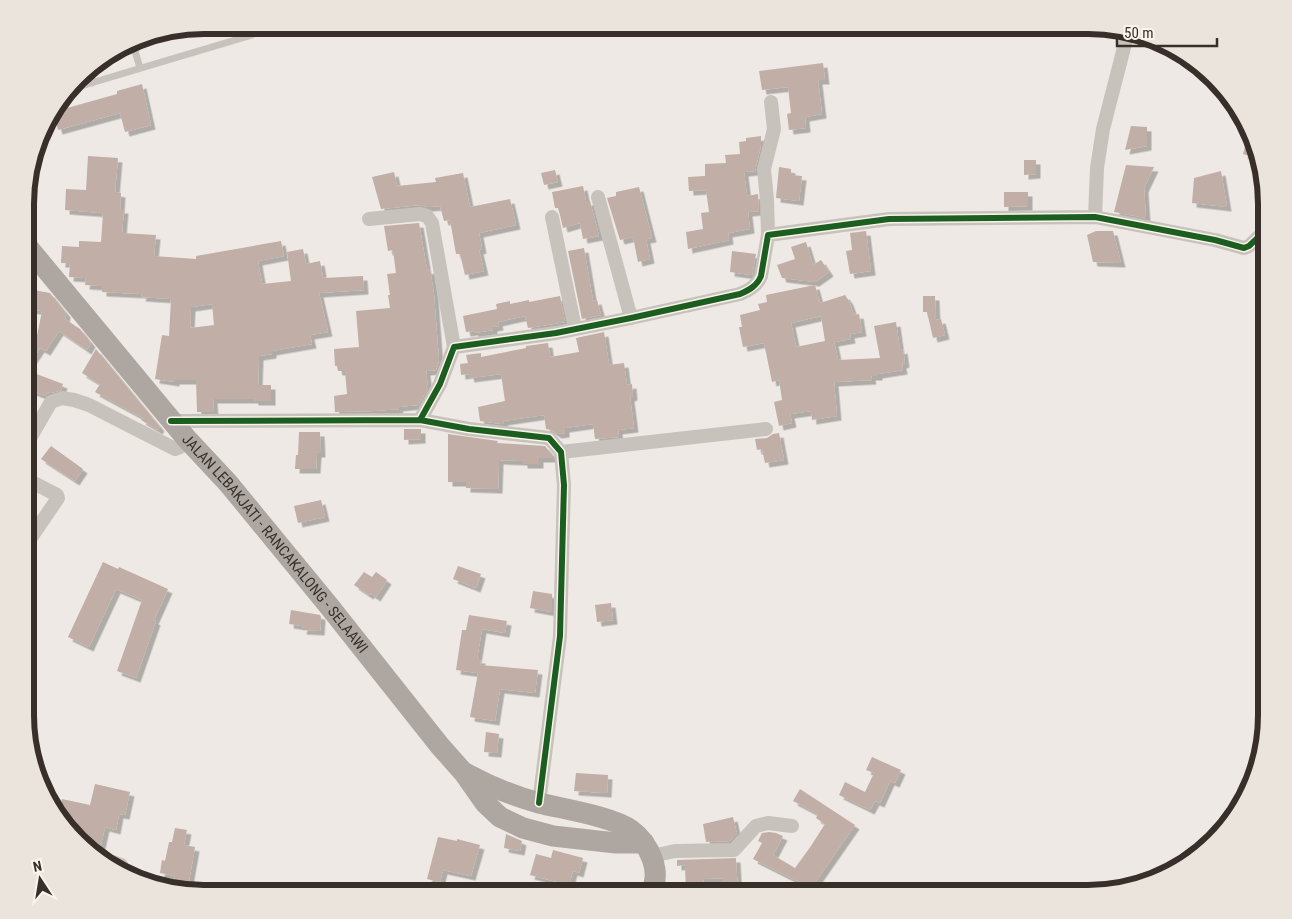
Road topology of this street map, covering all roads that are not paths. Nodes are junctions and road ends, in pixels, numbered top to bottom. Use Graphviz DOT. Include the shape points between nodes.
graph roads {
  1 [pos="252,35"];
  2 [pos="1126,39"];
  3 [pos="134,49"];
  4 [pos="140,68"];
  5 [pos="91,77"];
  6 [pos="92,83"];
  7 [pos="82,86"];
  8 [pos="771,102"];
  9 [pos="598,197"];
  10 [pos="552,217"];
  11 [pos="1095,217"];
  12 [pos="369,219"];
  13 [pos="768,235"];
  14 [pos="1258,238"];
  15 [pos="34,255"];
  16 [pos="631,318"];
  17 [pos="575,328"];
  18 [pos="454,347"];
  19 [pos="420,420"];
  20 [pos="171,421"];
  21 [pos="766,429"];
  22 [pos="34,431"];
  23 [pos="186,438"];
  24 [pos="560,452"];
  25 [pos="34,483"];
  26 [pos="34,533"];
  27 [pos="464,773"];
  28 [pos="539,803"];
  29 [pos="792,826"];
  30 [pos="648,850"];
  31 [pos="653,885"];
  1 -- 4 [label="lane"];
  2 -- 11 [label="street" via="1103,129"];
  3 -- 4 [label="lane"];
  4 -- 6 [label="lane"];
  5 -- 6 [label="lane"];
  6 -- 7 [label="lane"];
  8 -- 13 [label="street" via="774,129 764,168"];
  9 -- 16 [label="street"];
  10 -- 17 [label="street"];
  11 -- 13 [label="street" via="888,219"];
  11 -- 14 [label="street" via="1244,248"];
  12 -- 18 [label="street" via="420,214 427,216 432,223"];
  13 -- 16 [label="street" via="761,276 751,289"];
  15 -- 20 [label="main road, JALAN LEBAKJATI - RANCAKALONG - SELAAWI"];
  16 -- 17 [label="street"];
  17 -- 18 [label="street"];
  18 -- 19 [label="street" via="440,384"];
  19 -- 20 [label="street"];
  19 -- 24 [label="street" via="549,438"];
  20 -- 23 [label="main road, JALAN LEBAKJATI - RANCAKALONG - SELAAWI"];
  21 -- 24 [label="street"];
  22 -- 23 [label="street" via="50,402 62,398 89,405 175,449"];
  23 -- 27 [label="main road, JALAN LEBAKJATI - RANCAKALONG - SELAAWI" via="228,483"];
  24 -- 28 [label="street" via="564,484 560,636"];
  25 -- 26 [label="street" via="58,498"];
  27 -- 28 [label="main road, JALAN LEBAKJATI - RANCAKALONG - SELAAWI"];
  27 -- 30 [label="main road, JALAN LEBAKJATI - RANCAKALONG - SELAAWI" via="476,792 500,817 523,828 553,836"];
  28 -- 30 [label="main road, JALAN LEBAKJATI - RANCAKALONG - SELAAWI" via="621,824 632,830"];
  29 -- 30 [label="street" via="768,822 756,826 734,850"];
  30 -- 31 [label="main road" via="655,870"];
}
